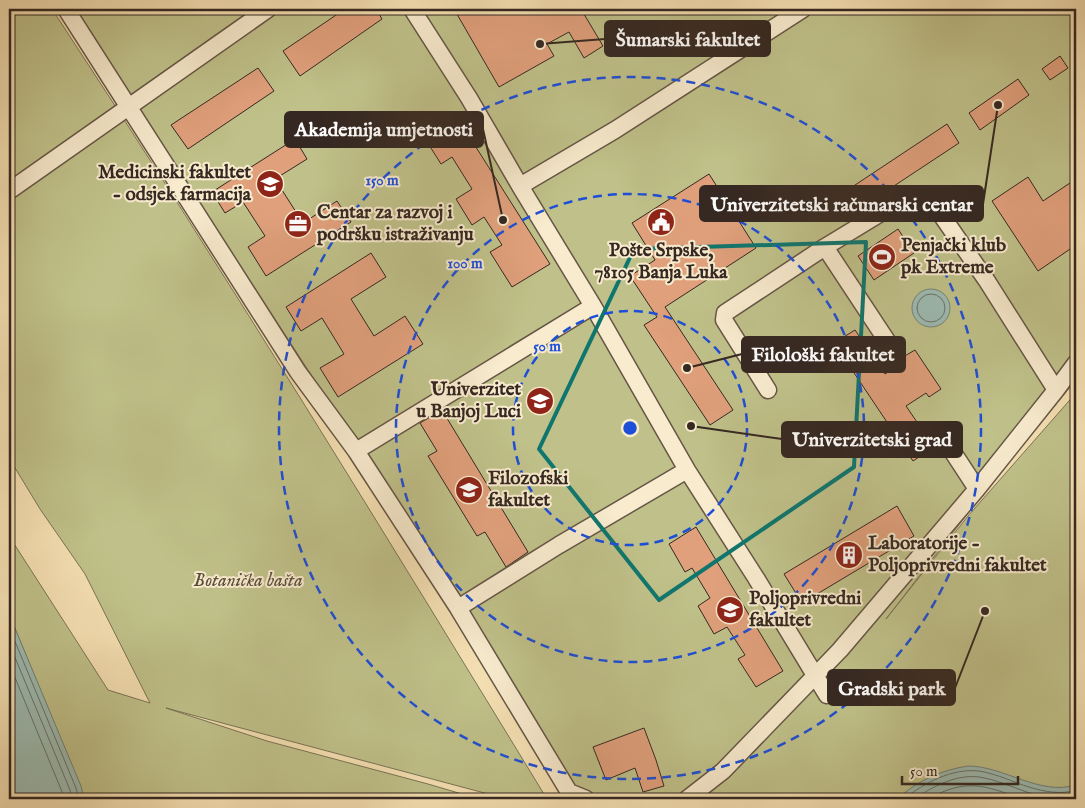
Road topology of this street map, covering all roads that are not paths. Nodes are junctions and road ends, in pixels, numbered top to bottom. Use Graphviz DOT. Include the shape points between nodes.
graph roads {
  1 [pos="66,9"];
  2 [pos="268,9"];
  3 [pos="413,9"];
  4 [pos="803,9"];
  5 [pos="130,107"];
  6 [pos="520,186"];
  7 [pos="9,192"];
  8 [pos="825,247"];
  9 [pos="592,306"];
  10 [pos="887,341"];
  11 [pos="1076,363"];
  12 [pos="768,390"];
  13 [pos="1056,390"];
  14 [pos="941,434"];
  15 [pos="356,451"];
  16 [pos="687,470"];
  17 [pos="977,489"];
  18 [pos="458,608"];
  19 [pos="815,675"];
  20 [pos="827,695"];
  21 [pos="586,799"];
  22 [pos="687,799"];
  1 -- 5 [label="street"];
  2 -- 5 [label="street"];
  3 -- 6 [label="street"];
  4 -- 6 [label="street" via="640,114"];
  5 -- 7 [label="street"];
  5 -- 15 [label="street" via="298,372"];
  6 -- 9 [label="street"];
  8 -- 10 [label="street"];
  8 -- 12 [label="street" via="725,313 724,320"];
  8 -- 13 [label="street" via="904,199 916,198 928,204 948,224"];
  9 -- 15 [label="street"];
  9 -- 16 [label="street"];
  11 -- 13 [label="street"];
  13 -- 17 [label="street"];
  14 -- 17 [label="street"];
  15 -- 18 [label="street"];
  16 -- 18 [label="street"];
  16 -- 19 [label="street"];
  17 -- 19 [label="street"];
  18 -- 21 [label="street" via="569,792"];
  19 -- 20 [label="street"];
  19 -- 22 [label="street" via="723,771"];
}
